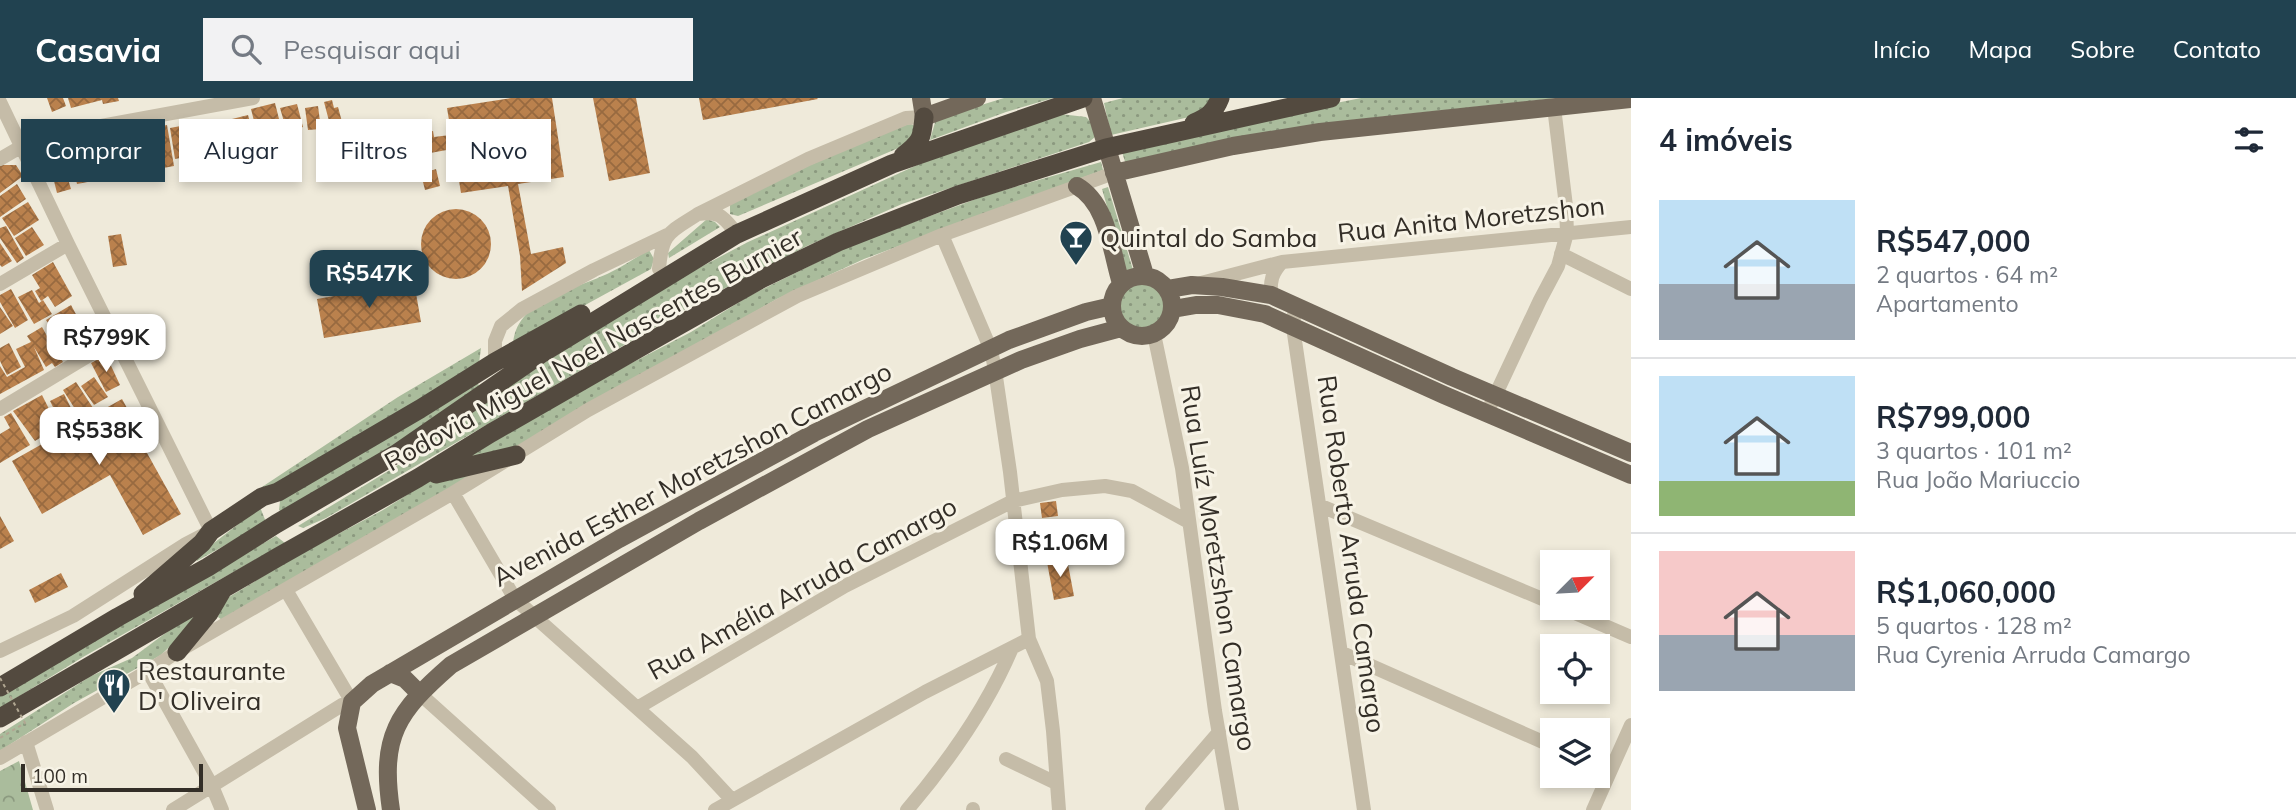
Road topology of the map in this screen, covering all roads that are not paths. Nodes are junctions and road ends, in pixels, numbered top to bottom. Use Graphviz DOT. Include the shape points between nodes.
graph roads {
  1 [pos="253,98"];
  2 [pos="932,98"];
  3 [pos="977,98"];
  4 [pos="1083,98"];
  5 [pos="1092,98"];
  6 [pos="1220,98"];
  7 [pos="1331,98"];
  8 [pos="1631,99"];
  9 [pos="0,102"];
  10 [pos="951,106"];
  11 [pos="923,107"];
  12 [pos="1554,107"];
  13 [pos="139,119"];
  14 [pos="1150,138"];
  15 [pos="21,146"];
  16 [pos="1106,148"];
  17 [pos="0,159"];
  18 [pos="892,164"];
  19 [pos="1114,173"];
  20 [pos="38,182"];
  21 [pos="1077,186"];
  22 [pos="698,214"];
  23 [pos="1631,228"];
  24 [pos="1567,233"];
  25 [pos="737,234"];
  26 [pos="667,235"];
  27 [pos="942,235"];
  28 [pos="68,244"];
  29 [pos="1561,254"];
  30 [pos="1282,262"];
  31 [pos="664,271"];
  32 [pos="1145,275"];
  33 [pos="1121,283"];
  34 [pos="0,284"];
  35 [pos="1192,285"];
  36 [pos="1168,289"];
  37 [pos="1631,289"];
  38 [pos="1271,295"];
  39 [pos="1112,306"];
  40 [pos="1295,306"];
  41 [pos="1172,309"];
  42 [pos="1293,327"];
  43 [pos="1121,328"];
  44 [pos="1154,334"];
  45 [pos="116,339"];
  46 [pos="990,350"];
  47 [pos="495,362"];
  48 [pos="995,370"];
  49 [pos="1496,396"];
  50 [pos="0,409"];
  51 [pos="1487,413"];
  52 [pos="1631,453"];
  53 [pos="516,455"];
  54 [pos="1631,475"];
  55 [pos="418,478"];
  56 [pos="278,492"];
  57 [pos="453,493"];
  58 [pos="1013,501"];
  59 [pos="1321,506"];
  60 [pos="1189,522"];
  61 [pos="276,524"];
  62 [pos="211,531"];
  63 [pos="317,535"];
  64 [pos="223,588"];
  65 [pos="286,590"];
  66 [pos="1540,598"];
  67 [pos="516,599"];
  68 [pos="118,617"];
  69 [pos="536,617"];
  70 [pos="1592,620"];
  71 [pos="1631,637"];
  72 [pos="1029,639"];
  73 [pos="1012,648"];
  74 [pos="0,651"];
  75 [pos="177,652"];
  76 [pos="1342,653"];
  77 [pos="148,671"];
  78 [pos="390,673"];
  79 [pos="0,687"];
  80 [pos="414,700"];
  81 [pos="352,702"];
  82 [pos="637,708"];
  83 [pos="0,718"];
  84 [pos="319,720"];
  85 [pos="1631,725"];
  86 [pos="1219,732"];
  87 [pos="350,736"];
  88 [pos="1540,742"];
  89 [pos="26,743"];
  90 [pos="389,752"];
  91 [pos="0,758"];
  92 [pos="1006,759"];
  93 [pos="1610,759"];
  94 [pos="1056,783"];
  95 [pos="212,786"];
  96 [pos="1599,788"];
  97 [pos="732,800"];
  98 [pos="47,810"];
  99 [pos="173,810"];
  100 [pos="222,810"];
  101 [pos="367,810"];
  102 [pos="391,810"];
  103 [pos="549,810"];
  104 [pos="715,810"];
  105 [pos="906,810"];
  106 [pos="1059,810"];
  107 [pos="1153,810"];
  108 [pos="1232,810"];
  109 [pos="1364,810"];
  110 [pos="1593,810"];
  1 -- 13 [label="street"];
  2 -- 10 [label="main road"];
  3 -- 10 [label="main road"];
  4 -- 18 [label="highway, Rodovia Miguel Noel Nascentes Burnier"];
  5 -- 16 [label="main road"];
  6 -- 14 [label="highway" via="1207,117"];
  7 -- 14 [label="highway, Rodovia Miguel Noel Nascentes Burnier"];
  8 -- 12 [label="main road"];
  9 -- 15 [label="street"];
  10 -- 11 [label="main road"];
  11 -- 18 [label="highway" via="923,135"];
  11 -- 22 [label="street"];
  12 -- 19 [label="main road" via="1320,132"];
  12 -- 24 [label="street"];
  14 -- 16 [label="highway, Rodovia Miguel Noel Nascentes Burnier"];
  15 -- 17 [label="street"];
  16 -- 19 [label="main road"];
  16 -- 55 [label="highway, Rodovia Miguel Noel Nascentes Burnier" via="958,195 838,242 761,279"];
  18 -- 25 [label="highway, Rodovia Miguel Noel Nascentes Burnier"];
  19 -- 21 [label="street"];
  19 -- 32 [label="main road"];
  20 -- 28 [label="street"];
  21 -- 27 [label="street"];
  21 -- 33 [label="main road" via="1097,204"];
  22 -- 25 [label="street" via="719,214"];
  22 -- 26 [label="street"];
  23 -- 24 [label="street, Rua Anita Moretzshon"];
  24 -- 29 [label="street"];
  24 -- 30 [label="street, Rua Anita Moretzshon"];
  25 -- 31 [label="highway, Rodovia Miguel Noel Nascentes Burnier"];
  26 -- 31 [label="street" via="661,247"];
  26 -- 47 [label="street" via="522,309 501,326"];
  27 -- 46 [label="street"];
  27 -- 53 [label="street" via="763,313"];
  28 -- 34 [label="street"];
  28 -- 45 [label="street"];
  29 -- 37 [label="street"];
  29 -- 49 [label="street"];
  30 -- 35 [label="street, Rua Anita Moretzshon"];
  30 -- 38 [label="street" via="1272,273"];
  31 -- 47 [label="highway"];
  31 -- 61 [label="highway, Rodovia Miguel Noel Nascentes Burnier" via="396,454"];
  32 -- 33 [label="main road"];
  32 -- 36 [label="main road"];
  33 -- 39 [label="main road"];
  35 -- 36 [label="main road"];
  35 -- 38 [label="main road"];
  36 -- 41 [label="main road"];
  38 -- 40 [label="main road"];
  39 -- 43 [label="main road"];
  39 -- 46 [label="main road, Avenida Esther Moretzshon Camargo"];
  40 -- 42 [label="street, Rua Roberto Arruda Camargo"];
  40 -- 49 [label="main road"];
  41 -- 42 [label="main road" via="1219,305 1265,314"];
  41 -- 44 [label="main road" via="1170,319"];
  42 -- 51 [label="main road"];
  42 -- 59 [label="street, Rua Roberto Arruda Camargo"];
  43 -- 44 [label="main road" via="1137,336"];
  43 -- 48 [label="main road, Avenida Esther Moretzshon Camargo"];
  44 -- 60 [label="street, Rua Luíz Moretzshon Camargo"];
  45 -- 50 [label="street"];
  45 -- 62 [label="street"];
  46 -- 48 [label="street"];
  46 -- 67 [label="main road, Avenida Esther Moretzshon Camargo" via="760,461"];
  47 -- 56 [label="highway"];
  48 -- 58 [label="street"];
  48 -- 69 [label="main road, Avenida Esther Moretzshon Camargo" via="824,451"];
  49 -- 51 [label="street"];
  49 -- 52 [label="main road"];
  51 -- 54 [label="main road"];
  53 -- 55 [label="highway"];
  53 -- 57 [label="street"];
  55 -- 63 [label="highway, Rodovia Miguel Noel Nascentes Burnier"];
  56 -- 61 [label="highway" via="272,501"];
  56 -- 62 [label="highway" via="262,497"];
  57 -- 65 [label="street"];
  57 -- 67 [label="street"];
  58 -- 60 [label="street, Rua Amélia Arruda Camargo" via="1062,489 1105,486 1132,491"];
  58 -- 72 [label="street"];
  58 -- 82 [label="street, Rua Amélia Arruda Camargo" via="845,586"];
  59 -- 66 [label="street"];
  59 -- 76 [label="street, Rua Roberto Arruda Camargo"];
  60 -- 86 [label="street, Rua Luíz Moretzshon Camargo"];
  61 -- 63 [label="highway" via="299,537"];
  61 -- 68 [label="highway, Rodovia Miguel Noel Nascentes Burnier"];
  62 -- 68 [label="highway"];
  62 -- 74 [label="street" via="72,616"];
  63 -- 64 [label="highway, Rodovia Miguel Noel Nascentes Burnier"];
  64 -- 75 [label="highway"];
  64 -- 83 [label="highway, Rodovia Miguel Noel Nascentes Burnier"];
  65 -- 75 [label="street"];
  65 -- 81 [label="street"];
  67 -- 69 [label="street"];
  67 -- 78 [label="main road, Avenida Esther Moretzshon Camargo"];
  68 -- 79 [label="highway, Rodovia Miguel Noel Nascentes Burnier"];
  69 -- 80 [label="main road, Avenida Esther Moretzshon Camargo" via="451,665"];
  69 -- 82 [label="street"];
  70 -- 71 [label="street"];
  72 -- 73 [label="street"];
  72 -- 94 [label="street" via="1047,681"];
  73 -- 97 [label="street"];
  73 -- 105 [label="street" via="963,736"];
  75 -- 77 [label="street"];
  76 -- 88 [label="street"];
  76 -- 109 [label="street, Rua Roberto Arruda Camargo"];
  77 -- 89 [label="street"];
  77 -- 95 [label="street"];
  78 -- 80 [label="main road" via="405,679"];
  78 -- 81 [label="main road, Avenida Esther Moretzshon Camargo"];
  80 -- 90 [label="main road"];
  80 -- 103 [label="street"];
  81 -- 84 [label="street"];
  81 -- 87 [label="main road"];
  82 -- 97 [label="street"];
  84 -- 87 [label="street" via="330,719"];
  84 -- 95 [label="street"];
  85 -- 93 [label="street"];
  86 -- 107 [label="street"];
  86 -- 108 [label="street, Rua Luíz Moretzshon Camargo"];
  87 -- 90 [label="main road" via="363,753"];
  87 -- 101 [label="main road"];
  89 -- 91 [label="street"];
  89 -- 98 [label="street"];
  90 -- 102 [label="main road"];
  92 -- 94 [label="street"];
  94 -- 106 [label="street"];
  95 -- 99 [label="street"];
  95 -- 100 [label="street"];
  96 -- 110 [label="street"];
  97 -- 104 [label="street"];
}
